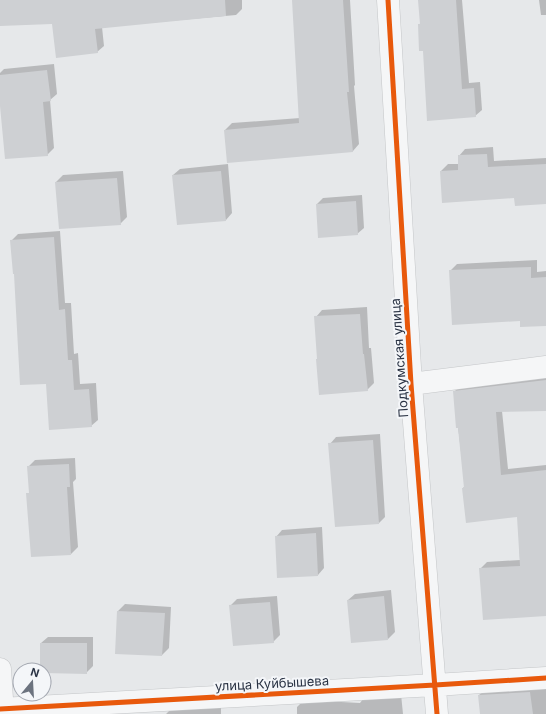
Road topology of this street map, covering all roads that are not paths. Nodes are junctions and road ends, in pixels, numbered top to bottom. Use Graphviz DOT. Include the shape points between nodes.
graph roads {
  1 [pos="388,0"];
  2 [pos="546,367"];
  3 [pos="412,384"];
  4 [pos="0,669"];
  5 [pos="546,678"];
  6 [pos="435,686"];
  7 [pos="2,711"];
  8 [pos="437,714"];
  1 -- 3 [label="street, Подкумская улица"];
  2 -- 3 [label="street"];
  3 -- 6 [label="street, Подкумская улица"];
  4 -- 7 [label="street"];
  5 -- 6 [label="street, улица Куйбышева"];
  6 -- 7 [label="street, улица Куйбышева"];
  6 -- 8 [label="street, Подкумская улица"];
}
